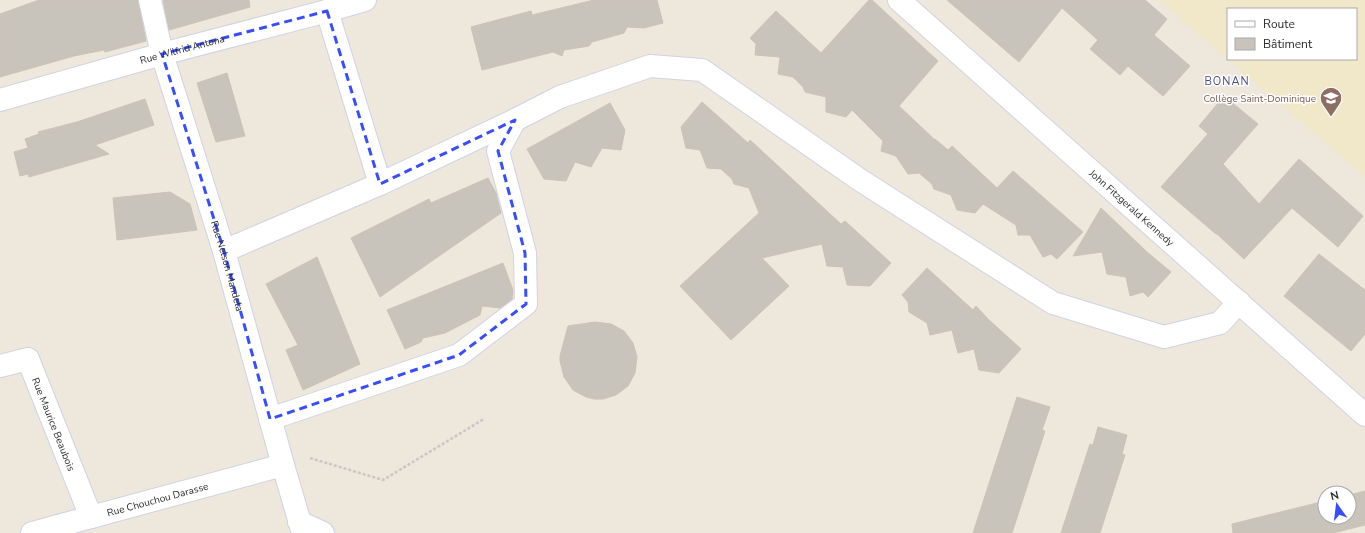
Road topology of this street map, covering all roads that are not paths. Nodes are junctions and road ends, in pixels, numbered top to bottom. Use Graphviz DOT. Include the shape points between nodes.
graph roads {
  1 [pos="150,0"];
  2 [pos="365,0"];
  3 [pos="899,0"];
  4 [pos="327,11"];
  5 [pos="162,54"];
  6 [pos="0,100"];
  7 [pos="515,120"];
  8 [pos="380,184"];
  9 [pos="224,251"];
  10 [pos="1239,302"];
  11 [pos="0,366"];
  12 [pos="1365,415"];
  13 [pos="270,419"];
  14 [pos="281,457"];
  15 [pos="91,517"];
  16 [pos="301,527"];
  17 [pos="32,533"];
  18 [pos="323,533"];
  1 -- 5 [label="street, Rue Nelson Mandela"];
  2 -- 4 [label="street, Rue Wilfrid Antona"];
  3 -- 10 [label="street, John Fitzgerald Kennedy"];
  4 -- 5 [label="street, Rue Wilfrid Antona"];
  4 -- 8 [label="street"];
  5 -- 6 [label="street, Rue Wilfrid Antona"];
  5 -- 9 [label="street, Rue Nelson Mandela"];
  7 -- 8 [label="street"];
  7 -- 10 [label="street" via="560,97 650,66 702,70 860,180 1053,303 1164,337 1220,323"];
  7 -- 13 [label="street" via="498,151 525,253 526,304 459,355"];
  8 -- 9 [label="street"];
  9 -- 13 [label="street, Rue Nelson Mandela"];
  10 -- 12 [label="street, John Fitzgerald Kennedy"];
  11 -- 15 [label="street, Rue Maurice Beaubois" via="28,359"];
  13 -- 14 [label="street, Rue Nelson Mandela"];
  14 -- 15 [label="street, Rue Chouchou Darasse"];
  14 -- 16 [label="street, Rue Nelson Mandela"];
  15 -- 17 [label="street, Rue Chouchou Darasse"];
  16 -- 18 [label="street"];
}
